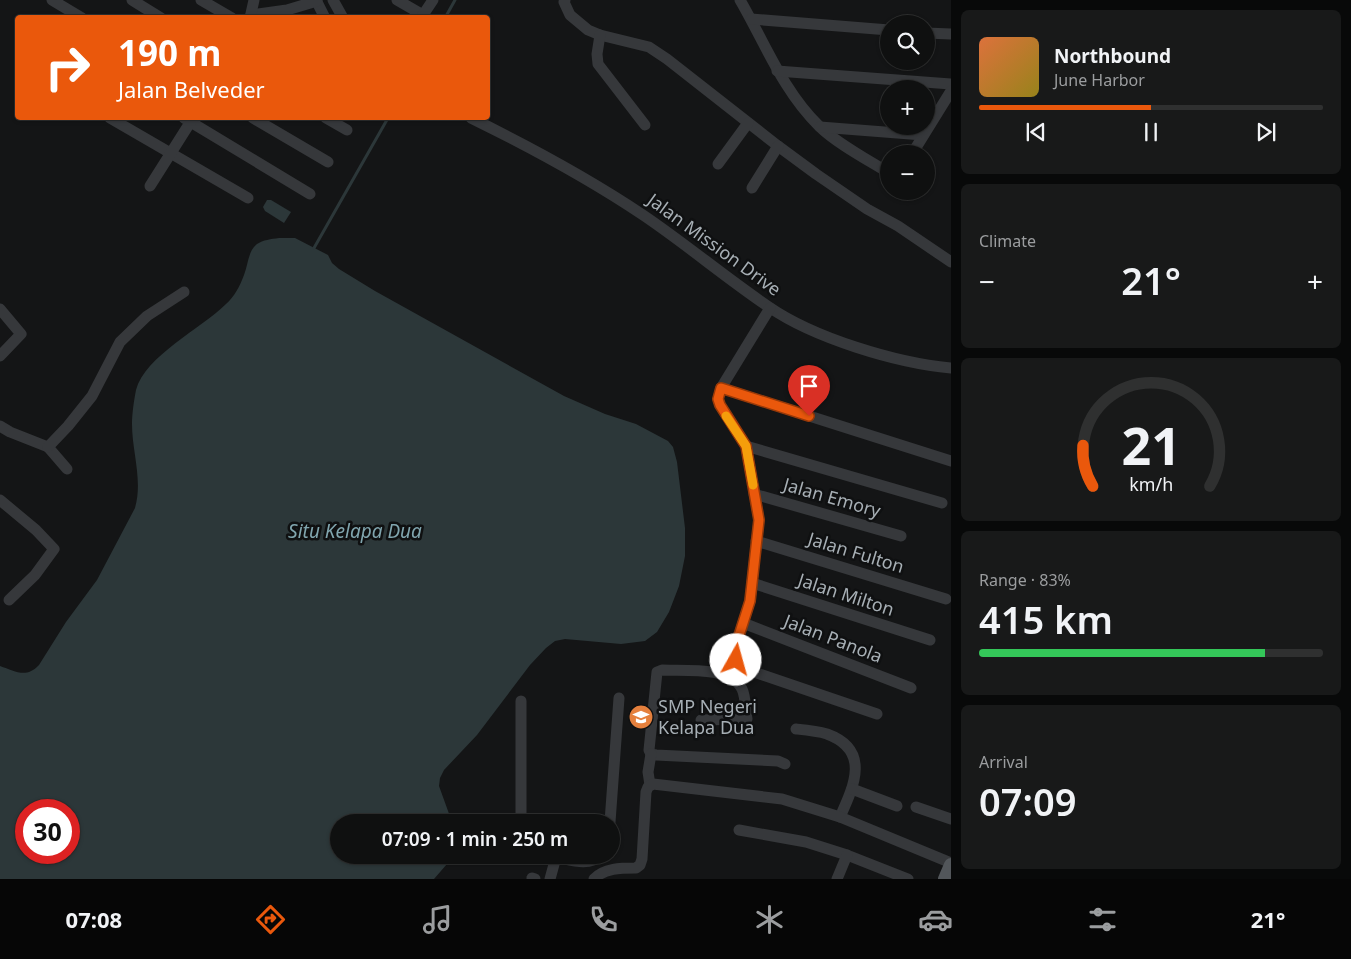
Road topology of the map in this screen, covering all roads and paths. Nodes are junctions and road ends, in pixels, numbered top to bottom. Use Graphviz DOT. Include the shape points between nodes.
graph roads {
  1 [pos="52,0"];
  2 [pos="132,0"];
  3 [pos="201,0"];
  4 [pos="254,0"];
  5 [pos="316,0"];
  6 [pos="333,0"];
  7 [pos="397,0"];
  8 [pos="433,0"];
  9 [pos="565,0"];
  10 [pos="740,0"];
  11 [pos="77,15"];
  12 [pos="156,15"];
  13 [pos="227,15"];
  14 [pos="250,15"];
  15 [pos="256,15"];
  16 [pos="324,15"];
  17 [pos="341,15"];
  18 [pos="420,15"];
  19 [pos="423,15"];
  20 [pos="752,19"];
  21 [pos="880,29"];
  22 [pos="935,33"];
  23 [pos="951,34"];
  24 [pos="600,35"];
  25 [pos="777,71"];
  26 [pos="951,84"];
  27 [pos="951,91"];
  28 [pos="935,116"];
  29 [pos="113,120"];
  30 [pos="188,120"];
  31 [pos="191,120"];
  32 [pos="256,120"];
  33 [pos="330,120"];
  34 [pos="475,120"];
  35 [pos="748,123"];
  36 [pos="645,125"];
  37 [pos="819,127"];
  38 [pos="347,130"];
  39 [pos="880,132"];
  40 [pos="923,135"];
  41 [pos="917,145"];
  42 [pos="778,146"];
  43 [pos="171,153"];
  44 [pos="328,162"];
  45 [pos="718,164"];
  46 [pos="880,167"];
  47 [pos="150,186"];
  48 [pos="752,188"];
  49 [pos="310,194"];
  50 [pos="248,198"];
  51 [pos="951,262"];
  52 [pos="184,292"];
  53 [pos="770,308"];
  54 [pos="0,309"];
  55 [pos="0,356"];
  56 [pos="951,368"];
  57 [pos="721,388"];
  58 [pos="0,426"];
  59 [pos="48,446"];
  60 [pos="746,446"];
  61 [pos="951,461"];
  62 [pos="67,469"];
  63 [pos="754,494"];
  64 [pos="0,500"];
  65 [pos="942,503"];
  66 [pos="901,536"];
  67 [pos="756,541"];
  68 [pos="752,583"];
  69 [pos="946,599"];
  70 [pos="9,600"];
  71 [pos="743,623"];
  72 [pos="930,640"];
  73 [pos="911,688"];
  74 [pos="620,698"];
  75 [pos="521,701"];
  76 [pos="877,714"];
  77 [pos="701,720"];
  78 [pos="796,729"];
  79 [pos="651,754"];
  80 [pos="785,764"];
  81 [pos="650,785"];
  82 [pos="852,789"];
  83 [pos="897,806"];
  84 [pos="916,808"];
  85 [pos="521,814"];
  86 [pos="611,814"];
  87 [pos="840,817"];
  88 [pos="951,819"];
  89 [pos="739,830"];
  90 [pos="847,855"];
  91 [pos="552,864"];
  92 [pos="951,864"];
  93 [pos="597,876"];
  94 [pos="903,878"];
  95 [pos="550,879"];
  96 [pos="836,879"];
  97 [pos="945,879"];
  1 -- 11 [label="street"];
  2 -- 12 [label="street"];
  3 -- 13 [label="street"];
  4 -- 14 [label="street"];
  5 -- 15 [label="street" via="287,10"];
  5 -- 16 [label="street"];
  6 -- 17 [label="street"];
  7 -- 18 [label="street"];
  8 -- 19 [label="street"];
  9 -- 24 [label="street" via="570,15"];
  10 -- 20 [label="street"];
  20 -- 21 [label="street"];
  20 -- 25 [label="street"];
  22 -- 23 [label="street"];
  24 -- 35 [label="street" via="649,47"];
  24 -- 36 [label="street" via="598,64"];
  25 -- 26 [label="street"];
  25 -- 37 [label="street"];
  27 -- 28 [label="street"];
  29 -- 43 [label="street"];
  30 -- 43 [label="street"];
  31 -- 49 [label="street"];
  32 -- 44 [label="street"];
  33 -- 38 [label="street"];
  34 -- 53 [label="street, Jalan Mission Drive" via="595,184"];
  35 -- 42 [label="street"];
  35 -- 45 [label="street"];
  37 -- 39 [label="street"];
  37 -- 46 [label="street"];
  40 -- 41 [label="street"];
  42 -- 48 [label="street"];
  42 -- 51 [label="street"];
  43 -- 47 [label="street"];
  43 -- 50 [label="street"];
  52 -- 59 [label="street" via="147,316 120,342 92,396"];
  53 -- 56 [label="street, Jalan Mission Drive" via="816,332 862,349"];
  53 -- 57 [label="street"];
  54 -- 55 [label="street" via="21,334"];
  57 -- 60 [label="street" via="720,405"];
  57 -- 61 [label="street"];
  58 -- 59 [label="street"];
  59 -- 62 [label="street"];
  60 -- 63 [label="street"];
  60 -- 65 [label="street"];
  63 -- 66 [label="street, Jalan Emory"];
  63 -- 67 [label="street" via="759,520"];
  64 -- 70 [label="street" via="54,549 35,575"];
  67 -- 68 [label="street"];
  67 -- 69 [label="street, Jalan Fulton"];
  68 -- 71 [label="street"];
  68 -- 72 [label="street, Jalan Milton"];
  71 -- 73 [label="street, Jalan Panola"];
  71 -- 76 [label="street" via="734,655 738,665"];
  74 -- 86 [label="street"];
  75 -- 85 [label="street"];
  77 -- 79 [label="street" via="747,719 740,686 727,676 712,671 659,670 656,675"];
  78 -- 82 [label="street" via="827,734 848,749 856,763"];
  79 -- 80 [label="street"];
  79 -- 81 [label="street"];
  81 -- 87 [label="street" via="782,799"];
  81 -- 93 [label="street" via="646,792 640,866 611,870"];
  82 -- 83 [label="street"];
  82 -- 87 [label="street"];
  84 -- 88 [label="street"];
  87 -- 92 [label="street"];
  89 -- 90 [label="street" via="806,842"];
  90 -- 94 [label="street"];
  90 -- 96 [label="street"];
  91 -- 95 [label="street"];
  92 -- 97 [label="main road"];
}
